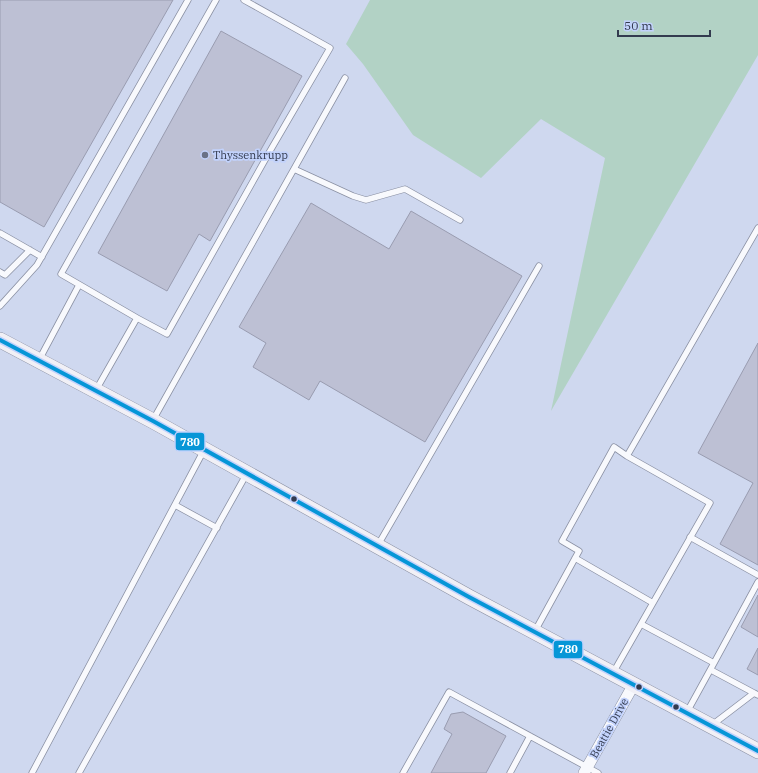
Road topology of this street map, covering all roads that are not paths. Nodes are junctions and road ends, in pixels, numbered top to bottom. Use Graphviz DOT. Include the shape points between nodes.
graph roads {
  1 [pos="188,0"];
  2 [pos="216,0"];
  3 [pos="244,0"];
  4 [pos="345,78"];
  5 [pos="294,169"];
  6 [pos="460,220"];
  7 [pos="758,228"];
  8 [pos="0,234"];
  9 [pos="30,250"];
  10 [pos="42,257"];
  11 [pos="539,266"];
  12 [pos="0,272"];
  13 [pos="79,285"];
  14 [pos="0,306"];
  15 [pos="137,318"];
  16 [pos="0,340"];
  17 [pos="38,361"];
  18 [pos="96,391"];
  19 [pos="153,421"];
  20 [pos="204,450"];
  21 [pos="628,456"];
  22 [pos="247,473"];
  23 [pos="175,505"];
  24 [pos="216,528"];
  25 [pos="690,537"];
  26 [pos="378,545"];
  27 [pos="575,558"];
  28 [pos="758,575"];
  29 [pos="758,582"];
  30 [pos="653,603"];
  31 [pos="641,624"];
  32 [pos="535,631"];
  33 [pos="714,663"];
  34 [pos="711,670"];
  35 [pos="613,673"];
  36 [pos="634,684"];
  37 [pos="756,694"];
  38 [pos="687,713"];
  39 [pos="711,726"];
  40 [pos="530,736"];
  41 [pos="758,751"];
  42 [pos="586,770"];
  43 [pos="32,773"];
  44 [pos="79,773"];
  45 [pos="403,773"];
  46 [pos="510,773"];
  47 [pos="598,773"];
  1 -- 10 [label="lane"];
  2 -- 13 [label="lane" via="61,274"];
  3 -- 15 [label="lane" via="330,48 167,334"];
  4 -- 5 [label="lane"];
  5 -- 6 [label="lane" via="366,200 405,189"];
  5 -- 19 [label="lane"];
  7 -- 21 [label="lane"];
  8 -- 9 [label="lane"];
  9 -- 10 [label="lane"];
  9 -- 12 [label="lane" via="5,275"];
  10 -- 14 [label="lane"];
  11 -- 26 [label="lane"];
  13 -- 15 [label="lane"];
  13 -- 17 [label="lane"];
  15 -- 18 [label="lane"];
  16 -- 17 [label="main road"];
  17 -- 18 [label="main road"];
  18 -- 19 [label="main road"];
  19 -- 20 [label="main road"];
  20 -- 22 [label="main road"];
  20 -- 23 [label="lane"];
  21 -- 25 [label="lane" via="710,503"];
  21 -- 27 [label="lane" via="614,447 562,541 579,551"];
  22 -- 24 [label="lane"];
  22 -- 26 [label="main road"];
  23 -- 24 [label="lane"];
  23 -- 43 [label="lane"];
  24 -- 44 [label="lane"];
  25 -- 28 [label="lane"];
  25 -- 30 [label="lane"];
  26 -- 32 [label="main road"];
  27 -- 30 [label="lane"];
  27 -- 32 [label="lane"];
  29 -- 33 [label="lane"];
  30 -- 31 [label="lane"];
  31 -- 33 [label="lane"];
  31 -- 35 [label="lane"];
  32 -- 35 [label="main road"];
  33 -- 34 [label="lane"];
  34 -- 37 [label="lane"];
  34 -- 38 [label="lane"];
  35 -- 36 [label="main road"];
  36 -- 38 [label="main road"];
  36 -- 42 [label="street, Beattie Drive"];
  37 -- 39 [label="lane"];
  38 -- 39 [label="main road"];
  39 -- 41 [label="main road"];
  40 -- 42 [label="lane"];
  40 -- 45 [label="lane" via="449,692"];
  40 -- 46 [label="lane"];
  42 -- 47 [label="lane"];
}
